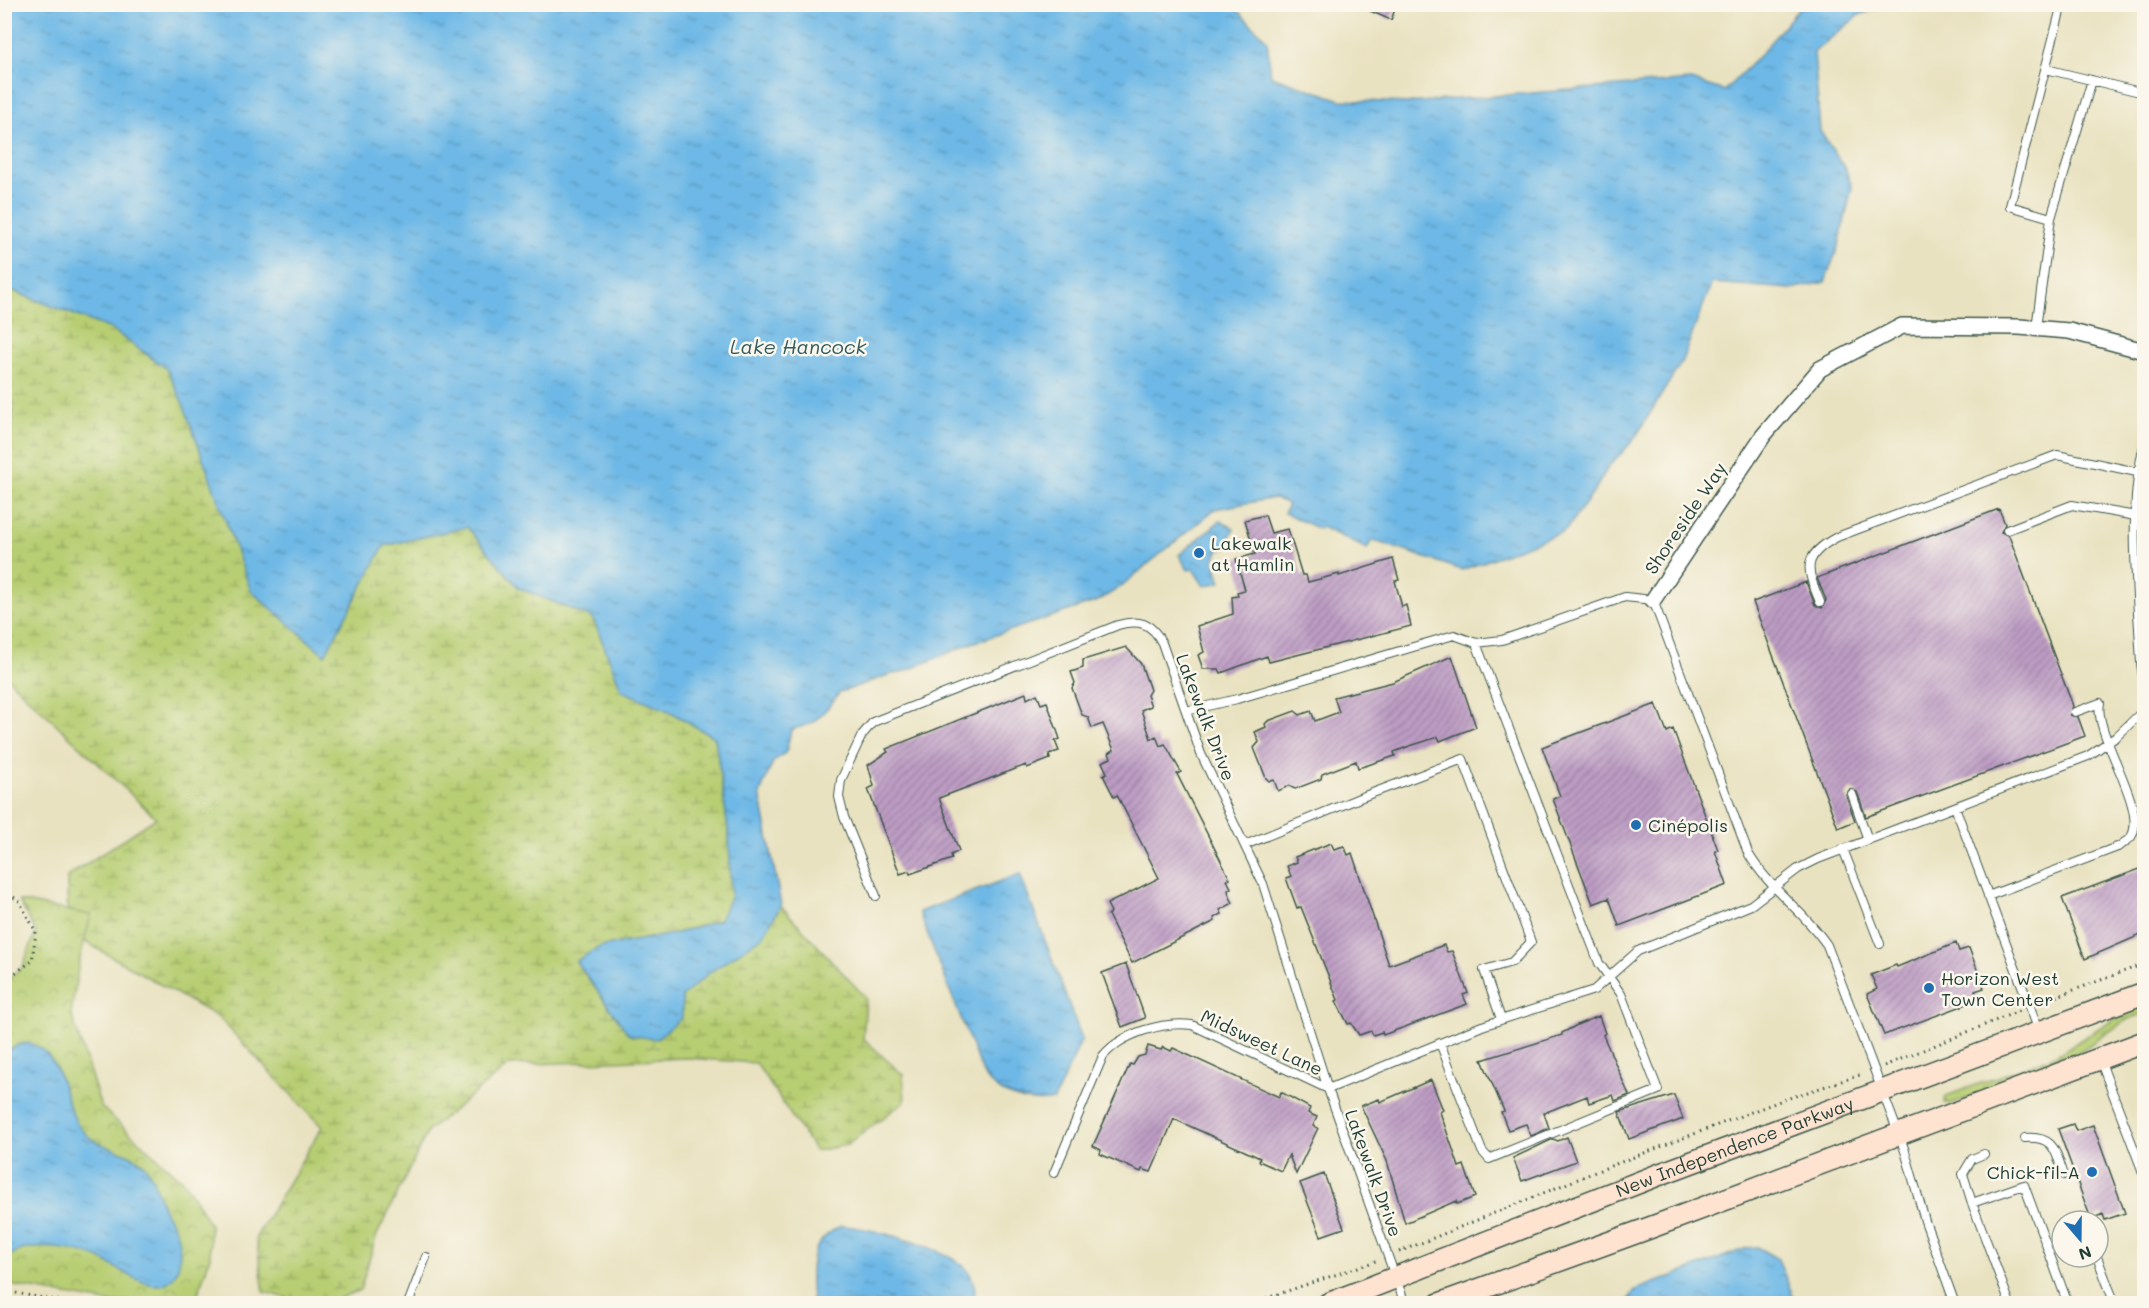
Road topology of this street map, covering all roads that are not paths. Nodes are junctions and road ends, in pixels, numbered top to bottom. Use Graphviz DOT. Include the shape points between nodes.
graph roads {
  1 [pos="2062,4"];
  2 [pos="2046,69"];
  3 [pos="2092,80"];
  4 [pos="2145,93"];
  5 [pos="2051,218"];
  6 [pos="2036,328"];
  7 [pos="2145,351"];
  8 [pos="2145,446"];
  9 [pos="2137,472"];
  10 [pos="2136,516"];
  11 [pos="2007,530"];
  12 [pos="1653,600"];
  13 [pos="1821,602"];
  14 [pos="1476,643"];
  15 [pos="2145,682"];
  16 [pos="2145,710"];
  17 [pos="1186,711"];
  18 [pos="2075,712"];
  19 [pos="2109,743"];
  20 [pos="1852,794"];
  21 [pos="1955,807"];
  22 [pos="2145,819"];
  23 [pos="2135,823"];
  24 [pos="1868,840"];
  25 [pos="1245,845"];
  26 [pos="1843,849"];
  27 [pos="1775,888"];
  28 [pos="876,896"];
  29 [pos="1988,896"];
  30 [pos="1880,944"];
  31 [pos="1609,978"];
  32 [pos="2145,993"];
  33 [pos="1501,1019"];
  34 [pos="2039,1032"];
  35 [pos="2145,1042"];
  36 [pos="1440,1043"];
  37 [pos="2100,1059"];
  38 [pos="1328,1089"];
  39 [pos="1883,1091"];
  40 [pos="1898,1134"];
  41 [pos="2025,1138"];
  42 [pos="1984,1154"];
  43 [pos="1054,1173"];
  44 [pos="2064,1175"];
  45 [pos="2145,1175"];
  46 [pos="1972,1203"];
  47 [pos="426,1257"];
  48 [pos="2102,1269"];
  49 [pos="1396,1279"];
  50 [pos="2145,1302"];
  51 [pos="408,1304"];
  52 [pos="1328,1304"];
  53 [pos="1405,1304"];
  54 [pos="1439,1304"];
  55 [pos="1955,1304"];
  56 [pos="2010,1304"];
  57 [pos="2068,1304"];
  58 [pos="2115,1304"];
  59 [pos="2140,1304"];
  1 -- 2 [label="lane"];
  2 -- 3 [label="lane"];
  2 -- 5 [label="lane" via="2010,206"];
  3 -- 4 [label="lane"];
  3 -- 5 [label="lane"];
  5 -- 6 [label="lane"];
  6 -- 7 [label="street, Shoreside Way"];
  6 -- 12 [label="street, Shoreside Way" via="1902,326 1820,369 1763,436"];
  8 -- 9 [label="lane"];
  9 -- 10 [label="lane"];
  9 -- 13 [label="lane" via="2057,455 1837,537 1809,563"];
  10 -- 11 [label="lane" via="2072,505"];
  10 -- 15 [label="lane" via="2140,664"];
  12 -- 14 [label="lane, Shoreside Way" via="1625,597 1502,640"];
  12 -- 27 [label="lane" via="1744,845 1764,878"];
  14 -- 17 [label="lane, Shoreside Way" via="1454,635"];
  14 -- 31 [label="lane" via="1599,963"];
  16 -- 19 [label="lane"];
  17 -- 25 [label="lane, Lakewalk Drive" via="1210,774"];
  17 -- 28 [label="lane, Lakewalk Drive" via="1158,635 1138,621 1118,625 882,716 862,735 839,788 844,817"];
  18 -- 19 [label="lane" via="2100,703 2099,716"];
  19 -- 21 [label="lane" via="2076,762"];
  19 -- 23 [label="lane" via="2118,759"];
  20 -- 24 [label="lane"];
  21 -- 24 [label="lane"];
  21 -- 29 [label="lane"];
  22 -- 23 [label="lane"];
  23 -- 29 [label="lane" via="2131,837 2120,846"];
  24 -- 26 [label="lane"];
  25 -- 33 [label="lane" via="1463,759 1531,942 1512,962 1484,970"];
  25 -- 38 [label="lane, Lakewalk Drive" via="1269,901"];
  26 -- 27 [label="lane" via="1807,864"];
  26 -- 30 [label="lane"];
  27 -- 31 [label="lane" via="1739,910 1638,951"];
  27 -- 39 [label="lane" via="1811,922 1827,945"];
  29 -- 34 [label="lane"];
  31 -- 33 [label="lane" via="1585,994"];
  31 -- 36 [label="lane" via="1621,994 1658,1090 1488,1159"];
  32 -- 34 [label="street, New Independence Parkway"];
  33 -- 36 [label="lane"];
  34 -- 39 [label="street, New Independence Parkway"];
  35 -- 37 [label="street"];
  36 -- 38 [label="lane"];
  37 -- 40 [label="street"];
  37 -- 45 [label="lane"];
  38 -- 43 [label="lane, Midsweet Lane" via="1192,1025 1158,1027 1117,1043 1103,1056"];
  38 -- 49 [label="lane, Lakewalk Drive"];
  39 -- 40 [label="lane"];
  39 -- 49 [label="street, New Independence Parkway"];
  40 -- 54 [label="street"];
  40 -- 55 [label="lane"];
  41 -- 44 [label="lane" via="2041,1137 2052,1145"];
  42 -- 46 [label="lane" via="1972,1159 1963,1174"];
  46 -- 56 [label="lane"];
  46 -- 57 [label="lane" via="2024,1185"];
  47 -- 51 [label="lane"];
  48 -- 58 [label="lane"];
  49 -- 52 [label="street, New Independence Parkway"];
  49 -- 53 [label="lane, Lakewalk Drive"];
  50 -- 59 [label="lane"];
}
